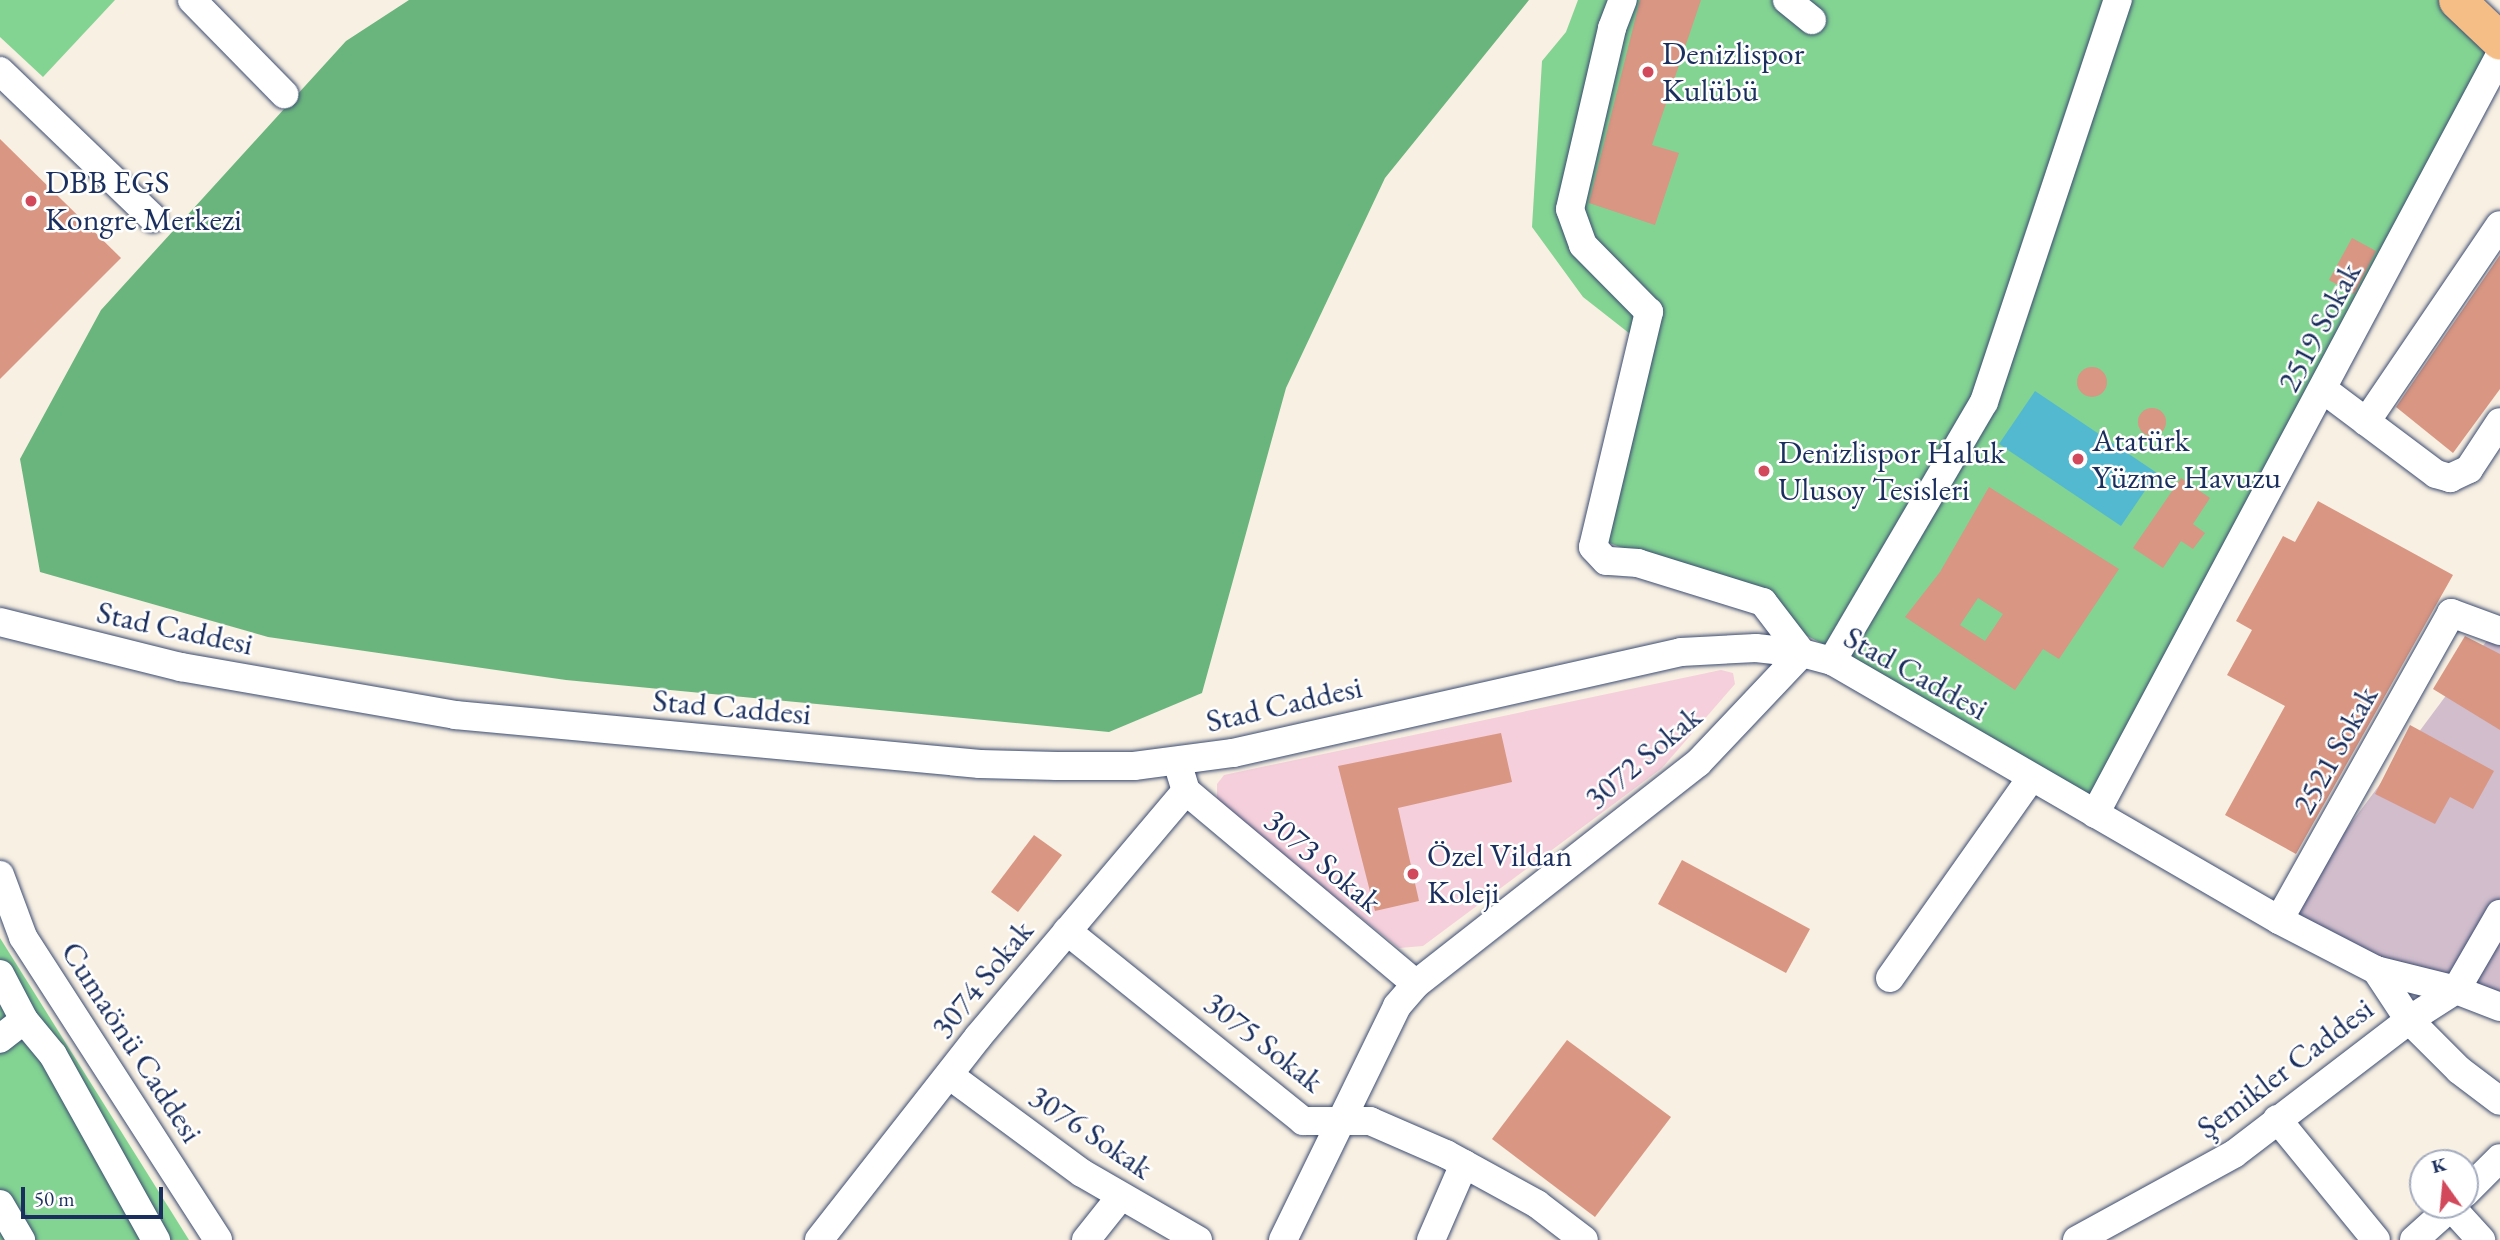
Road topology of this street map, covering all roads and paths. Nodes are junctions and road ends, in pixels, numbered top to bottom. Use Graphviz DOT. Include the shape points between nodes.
graph roads {
  1 [pos="192,0"];
  2 [pos="1623,0"];
  3 [pos="1787,0"];
  4 [pos="2118,0"];
  5 [pos="2457,0"];
  6 [pos="1812,20"];
  7 [pos="2500,41"];
  8 [pos="2500,55"];
  9 [pos="0,71"];
  10 [pos="284,94"];
  11 [pos="153,218"];
  12 [pos="2500,225"];
  13 [pos="2324,390"];
  14 [pos="2366,422"];
  15 [pos="2500,422"];
  16 [pos="0,622"];
  17 [pos="2500,631"];
  18 [pos="1802,653"];
  19 [pos="1832,661"];
  20 [pos="1177,762"];
  21 [pos="2031,778"];
  22 [pos="1186,791"];
  23 [pos="2095,814"];
  24 [pos="0,875"];
  25 [pos="2500,914"];
  26 [pos="2279,920"];
  27 [pos="1067,930"];
  28 [pos="2376,970"];
  29 [pos="0,974"];
  30 [pos="1889,978"];
  31 [pos="1416,984"];
  32 [pos="2456,990"];
  33 [pos="2500,1007"];
  34 [pos="24,1020"];
  35 [pos="2409,1020"];
  36 [pos="0,1039"];
  37 [pos="949,1075"];
  38 [pos="2500,1101"];
  39 [pos="2277,1119"];
  40 [pos="1339,1120"];
  41 [pos="2500,1158"];
  42 [pos="1464,1164"];
  43 [pos="2479,1179"];
  44 [pos="1121,1196"];
  45 [pos="0,1203"];
  46 [pos="2437,1219"];
  47 [pos="2467,1219"];
  48 [pos="2119,1230"];
  49 [pos="2373,1239"];
  50 [pos="21,1240"];
  51 [pos="156,1240"];
  52 [pos="218,1240"];
  53 [pos="819,1240"];
  54 [pos="1086,1240"];
  55 [pos="1198,1240"];
  56 [pos="1283,1240"];
  57 [pos="1431,1240"];
  58 [pos="1584,1240"];
  59 [pos="2077,1240"];
  60 [pos="2414,1240"];
  61 [pos="2481,1240"];
  1 -- 10 [label="street"];
  2 -- 18 [label="street" via="1612,28 1570,209 1583,245 1649,312 1593,547 1606,561 1638,563 1763,602"];
  3 -- 6 [label="street"];
  4 -- 19 [label="street" via="1984,402"];
  5 -- 7 [label="main road"];
  8 -- 13 [label="street, 2519 Sokak"];
  9 -- 11 [label="street"];
  12 -- 14 [label="street"];
  13 -- 14 [label="street"];
  13 -- 23 [label="street, 2519 Sokak"];
  14 -- 15 [label="street" via="2436,474 2450,478 2469,469"];
  16 -- 20 [label="street, Stad Caddesi" via="181,667 455,715 980,764 1134,766"];
  17 -- 26 [label="street, 2521 Sokak" via="2451,613"];
  18 -- 19 [label="street, Stad Caddesi"];
  18 -- 20 [label="street, Stad Caddesi" via="1756,648 1681,652"];
  18 -- 31 [label="street, 3072 Sokak" via="1698,763"];
  19 -- 21 [label="street, Stad Caddesi"];
  20 -- 22 [label="street"];
  21 -- 23 [label="street, Stad Caddesi"];
  21 -- 30 [label="street"];
  22 -- 27 [label="street, 3074 Sokak"];
  22 -- 31 [label="street, 3073 Sokak"];
  23 -- 26 [label="street, Stad Caddesi"];
  24 -- 52 [label="street, Cumaönü Caddesi" via="23,937"];
  25 -- 32 [label="street, Şemikler Caddesi"];
  26 -- 28 [label="street, Stad Caddesi"];
  27 -- 37 [label="street, 3074 Sokak"];
  27 -- 40 [label="street, 3075 Sokak" via="1303,1121"];
  28 -- 32 [label="street, Stad Caddesi"];
  28 -- 35 [label="street"];
  29 -- 34 [label="street"];
  31 -- 40 [label="street, 3072 Sokak" via="1398,1006"];
  32 -- 33 [label="street, Stad Caddesi"];
  32 -- 35 [label="street, Şemikler Caddesi"];
  34 -- 36 [label="street"];
  34 -- 51 [label="street" via="53,1055"];
  35 -- 38 [label="street" via="2459,1070"];
  35 -- 39 [label="street, Şemikler Caddesi"];
  37 -- 44 [label="street, 3076 Sokak"];
  37 -- 53 [label="street, 3074 Sokak"];
  39 -- 48 [label="street, Şemikler Caddesi" via="2234,1154"];
  39 -- 49 [label="street"];
  40 -- 42 [label="street, 3075 Sokak" via="1370,1121"];
  40 -- 56 [label="street, 3072 Sokak"];
  41 -- 43 [label="street"];
  42 -- 57 [label="street"];
  42 -- 58 [label="street, 3075 Sokak" via="1536,1203"];
  44 -- 54 [label="street"];
  44 -- 55 [label="street, 3076 Sokak"];
  45 -- 50 [label="street"];
  46 -- 60 [label="street"];
  47 -- 61 [label="street"];
  48 -- 59 [label="street, Şemikler Caddesi"];
}
